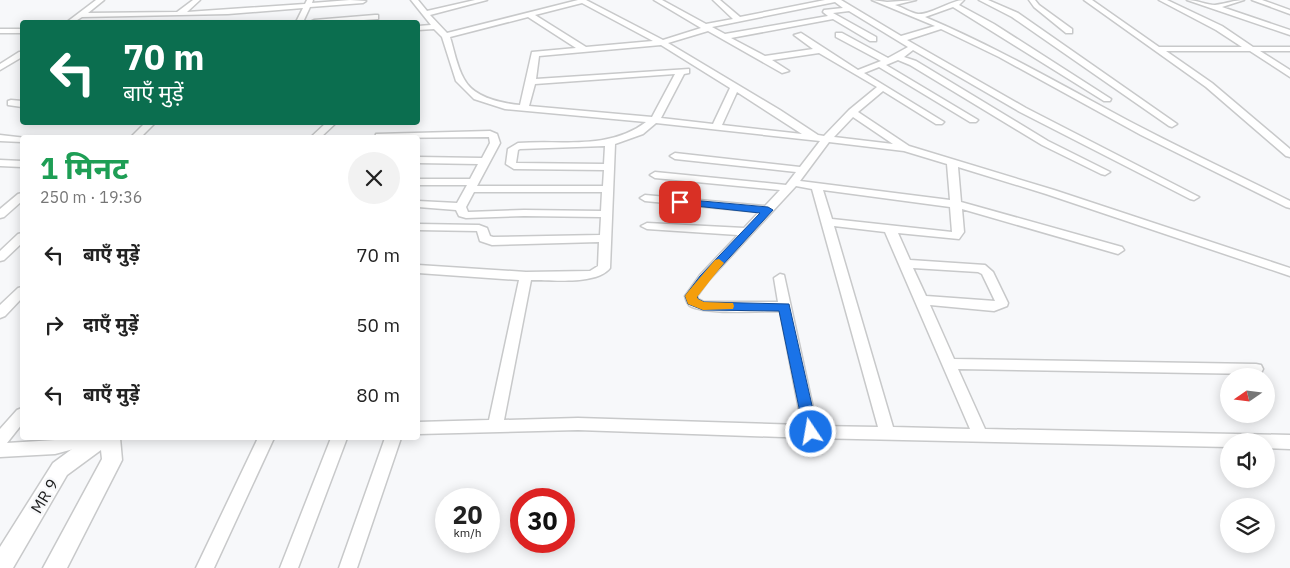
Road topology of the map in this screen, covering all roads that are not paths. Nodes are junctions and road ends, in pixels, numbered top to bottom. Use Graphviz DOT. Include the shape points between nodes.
graph roads {
  1 [pos="101,0"];
  2 [pos="197,0"];
  3 [pos="363,0"];
  4 [pos="414,0"];
  5 [pos="484,0"];
  6 [pos="656,0"];
  7 [pos="716,0"];
  8 [pos="836,0"];
  9 [pos="875,0"];
  10 [pos="913,0"];
  11 [pos="982,0"];
  12 [pos="1032,0"];
  13 [pos="1087,0"];
  14 [pos="1162,0"];
  15 [pos="1190,0"];
  16 [pos="1241,0"];
  17 [pos="1255,0"];
  18 [pos="582,1"];
  19 [pos="308,3"];
  20 [pos="958,3"];
  21 [pos="888,4"];
  22 [pos="814,5"];
  23 [pos="1215,7"];
  24 [pos="1277,7"];
  25 [pos="848,9"];
  26 [pos="228,12"];
  27 [pos="827,12"];
  28 [pos="1290,12"];
  29 [pos="179,14"];
  30 [pos="425,14"];
  31 [pos="80,15"];
  32 [pos="530,15"];
  33 [pos="919,16"];
  34 [pos="1243,16"];
  35 [pos="834,17"];
  36 [pos="738,19"];
  37 [pos="73,20"];
  38 [pos="223,20"];
  39 [pos="301,20"];
  40 [pos="377,20"];
  41 [pos="1290,24"];
  42 [pos="943,26"];
  43 [pos="436,27"];
  44 [pos="420,28"];
  45 [pos="705,28"];
  46 [pos="1276,28"];
  47 [pos="20,30"];
  48 [pos="1069,30"];
  49 [pos="3,31"];
  50 [pos="1290,33"];
  51 [pos="839,35"];
  52 [pos="446,36"];
  53 [pos="798,36"];
  54 [pos="724,37"];
  55 [pos="873,39"];
  56 [pos="901,39"];
  57 [pos="662,43"];
  58 [pos="913,47"];
  59 [pos="1250,48"];
  60 [pos="1278,48"];
  61 [pos="583,49"];
  62 [pos="1158,49"];
  63 [pos="1290,49"];
  64 [pos="820,50"];
  65 [pos="20,55"];
  66 [pos="1290,55"];
  67 [pos="898,57"];
  68 [pos="764,59"];
  69 [pos="883,63"];
  70 [pos="0,68"];
  71 [pos="704,69"];
  72 [pos="681,71"];
  73 [pos="785,71"];
  74 [pos="857,73"];
  75 [pos="1290,74"];
  76 [pos="531,82"];
  77 [pos="735,87"];
  78 [pos="883,88"];
  79 [pos="1131,96"];
  80 [pos="1107,99"];
  81 [pos="1088,102"];
  82 [pos="11,103"];
  83 [pos="20,104"];
  84 [pos="524,107"];
  85 [pos="852,112"];
  86 [pos="655,120"];
  87 [pos="973,120"];
  88 [pos="939,122"];
  89 [pos="1172,124"];
  90 [pos="149,125"];
  91 [pos="329,125"];
  92 [pos="716,127"];
  93 [pos="137,135"];
  94 [pos="318,135"];
  95 [pos="420,135"];
  96 [pos="0,138"];
  97 [pos="20,139"];
  98 [pos="821,139"];
  99 [pos="610,143"];
  100 [pos="906,148"];
  101 [pos="1290,154"];
  102 [pos="674,156"];
  103 [pos="420,160"];
  104 [pos="485,161"];
  105 [pos="952,161"];
  106 [pos="0,163"];
  107 [pos="20,164"];
  108 [pos="608,166"];
  109 [pos="804,170"];
  110 [pos="1105,172"];
  111 [pos="655,175"];
  112 [pos="420,182"];
  113 [pos="473,186"];
  114 [pos="791,186"];
  115 [pos="816,186"];
  116 [pos="607,189"];
  117 [pos="20,197"];
  118 [pos="1194,197"];
  119 [pos="646,198"];
  120 [pos="420,204"];
  121 [pos="956,204"];
  122 [pos="1290,204"];
  123 [pos="6,205"];
  124 [pos="462,207"];
  125 [pos="768,210"];
  126 [pos="0,214"];
  127 [pos="608,214"];
  128 [pos="828,222"];
  129 [pos="647,226"];
  130 [pos="420,227"];
  131 [pos="890,229"];
  132 [pos="748,232"];
  133 [pos="604,238"];
  134 [pos="20,239"];
  135 [pos="1118,250"];
  136 [pos="0,257"];
  137 [pos="905,264"];
  138 [pos="420,269"];
  139 [pos="1290,272"];
  140 [pos="526,276"];
  141 [pos="780,278"];
  142 [pos="20,294"];
  143 [pos="921,300"];
  144 [pos="784,307"];
  145 [pos="2,308"];
  146 [pos="949,364"];
  147 [pos="1220,369"];
  148 [pos="20,416"];
  149 [pos="495,426"];
  150 [pos="420,428"];
  151 [pos="811,432"];
  152 [pos="887,434"];
  153 [pos="980,435"];
  154 [pos="0,440"];
  155 [pos="83,440"];
  156 [pos="99,440"];
  157 [pos="110,440"];
  158 [pos="265,440"];
  159 [pos="338,440"];
  160 [pos="393,440"];
  161 [pos="1220,440"];
  162 [pos="1275,441"];
  163 [pos="1290,442"];
  164 [pos="0,450"];
  165 [pos="0,568"];
  166 [pos="56,568"];
  167 [pos="205,568"];
  168 [pos="289,568"];
  169 [pos="348,568"];
  1 -- 31 [label="street"];
  2 -- 29 [label="street"];
  3 -- 19 [label="street"];
  3 -- 40 [label="street"];
  4 -- 30 [label="street"];
  5 -- 30 [label="street"];
  6 -- 45 [label="street"];
  7 -- 36 [label="street"];
  8 -- 22 [label="street"];
  8 -- 25 [label="street"];
  9 -- 21 [label="street"];
  10 -- 21 [label="street"];
  11 -- 79 [label="street" via="1015,15"];
  12 -- 48 [label="street"];
  13 -- 62 [label="street"];
  14 -- 59 [label="street" via="1195,15"];
  15 -- 23 [label="street"];
  16 -- 23 [label="street"];
  17 -- 24 [label="street"];
  18 -- 32 [label="street"];
  18 -- 57 [label="street"];
  19 -- 26 [label="street"];
  19 -- 39 [label="street"];
  20 -- 33 [label="street"];
  20 -- 80 [label="street"];
  21 -- 33 [label="street"];
  22 -- 27 [label="street"];
  22 -- 36 [label="street"];
  23 -- 34 [label="street"];
  24 -- 28 [label="street"];
  24 -- 34 [label="street"];
  25 -- 27 [label="street"];
  25 -- 56 [label="street"];
  26 -- 29 [label="street"];
  26 -- 38 [label="street"];
  27 -- 35 [label="street"];
  29 -- 31 [label="street"];
  30 -- 43 [label="street"];
  31 -- 37 [label="street"];
  32 -- 52 [label="street"];
  32 -- 61 [label="street"];
  33 -- 42 [label="street"];
  34 -- 46 [label="street"];
  35 -- 54 [label="street"];
  35 -- 55 [label="street"];
  36 -- 45 [label="street"];
  41 -- 46 [label="street"];
  42 -- 56 [label="street"];
  42 -- 81 [label="street"];
  43 -- 44 [label="street"];
  43 -- 52 [label="street"];
  45 -- 54 [label="street"];
  45 -- 57 [label="street"];
  46 -- 50 [label="street"];
  47 -- 49 [label="street"];
  51 -- 69 [label="street"];
  52 -- 84 [label="street" via="460,81 477,97 505,106"];
  53 -- 64 [label="street"];
  54 -- 68 [label="street"];
  56 -- 58 [label="street"];
  57 -- 61 [label="street"];
  57 -- 71 [label="street"];
  58 -- 67 [label="street"];
  58 -- 118 [label="street" via="1023,110"];
  59 -- 60 [label="street"];
  59 -- 62 [label="street"];
  59 -- 75 [label="street"];
  60 -- 63 [label="street"];
  60 -- 66 [label="street"];
  61 -- 76 [label="street" via="535,54"];
  62 -- 101 [label="street" via="1209,85"];
  64 -- 68 [label="street"];
  64 -- 74 [label="street"];
  65 -- 70 [label="street"];
  67 -- 69 [label="street"];
  67 -- 110 [label="street" via="1045,144"];
  68 -- 73 [label="street"];
  69 -- 74 [label="street"];
  69 -- 87 [label="street"];
  71 -- 72 [label="street"];
  71 -- 77 [label="street"];
  72 -- 76 [label="street"];
  72 -- 86 [label="street"];
  74 -- 78 [label="street"];
  76 -- 84 [label="street"];
  77 -- 92 [label="street"];
  77 -- 98 [label="street"];
  78 -- 85 [label="street"];
  78 -- 88 [label="street"];
  79 -- 80 [label="street"];
  79 -- 89 [label="street"];
  80 -- 81 [label="street"];
  81 -- 122 [label="street"];
  82 -- 83 [label="street"];
  84 -- 86 [label="street"];
  85 -- 98 [label="street"];
  85 -- 100 [label="street"];
  86 -- 92 [label="street"];
  86 -- 99 [label="street" via="638,135"];
  90 -- 93 [label="street"];
  91 -- 94 [label="street"];
  92 -- 98 [label="street"];
  95 -- 104 [label="street" via="490,134 494,136 495,144"];
  96 -- 97 [label="street"];
  98 -- 100 [label="street"];
  98 -- 109 [label="street"];
  99 -- 108 [label="street"];
  99 -- 108 [label="street" via="518,146 510,164 518,167"];
  100 -- 105 [label="street"];
  102 -- 109 [label="street"];
  103 -- 104 [label="street"];
  104 -- 113 [label="street"];
  105 -- 121 [label="street"];
  105 -- 139 [label="street"];
  106 -- 107 [label="street"];
  108 -- 116 [label="street"];
  109 -- 114 [label="street"];
  111 -- 114 [label="street"];
  112 -- 113 [label="street"];
  113 -- 116 [label="street"];
  113 -- 124 [label="street"];
  114 -- 115 [label="street"];
  114 -- 125 [label="street"];
  115 -- 121 [label="street"];
  115 -- 128 [label="street"];
  116 -- 127 [label="street"];
  117 -- 123 [label="street"];
  119 -- 125 [label="street"];
  120 -- 124 [label="street"];
  121 -- 131 [label="street" via="958,234 955,236"];
  121 -- 135 [label="street"];
  123 -- 126 [label="street"];
  124 -- 127 [label="street" via="466,215"];
  125 -- 132 [label="street"];
  127 -- 133 [label="street"];
  128 -- 131 [label="street"];
  128 -- 152 [label="street"];
  129 -- 132 [label="street"];
  130 -- 133 [label="street" via="479,228 483,230 484,238 492,241"];
  131 -- 137 [label="street"];
  132 -- 144 [label="street" via="704,278 691,296 693,302 703,306"];
  133 -- 140 [label="street" via="604,268 598,273"];
  134 -- 136 [label="street"];
  137 -- 143 [label="street"];
  137 -- 143 [label="street" via="981,268 1002,303 994,307"];
  138 -- 140 [label="street"];
  140 -- 149 [label="street"];
  141 -- 144 [label="street"];
  142 -- 145 [label="street"];
  143 -- 146 [label="street"];
  144 -- 151 [label="street"];
  146 -- 147 [label="street"];
  146 -- 153 [label="street"];
  148 -- 154 [label="street"];
  149 -- 150 [label="street"];
  149 -- 151 [label="street" via="597,424"];
  151 -- 152 [label="street"];
  152 -- 153 [label="street"];
  153 -- 161 [label="street"];
  155 -- 164 [label="street" via="54,447"];
  156 -- 165 [label="street, MR 9" via="60,469"];
  157 -- 166 [label="street" via="112,460"];
  158 -- 167 [label="street"];
  159 -- 168 [label="street"];
  160 -- 169 [label="street"];
  162 -- 163 [label="street"];
}
